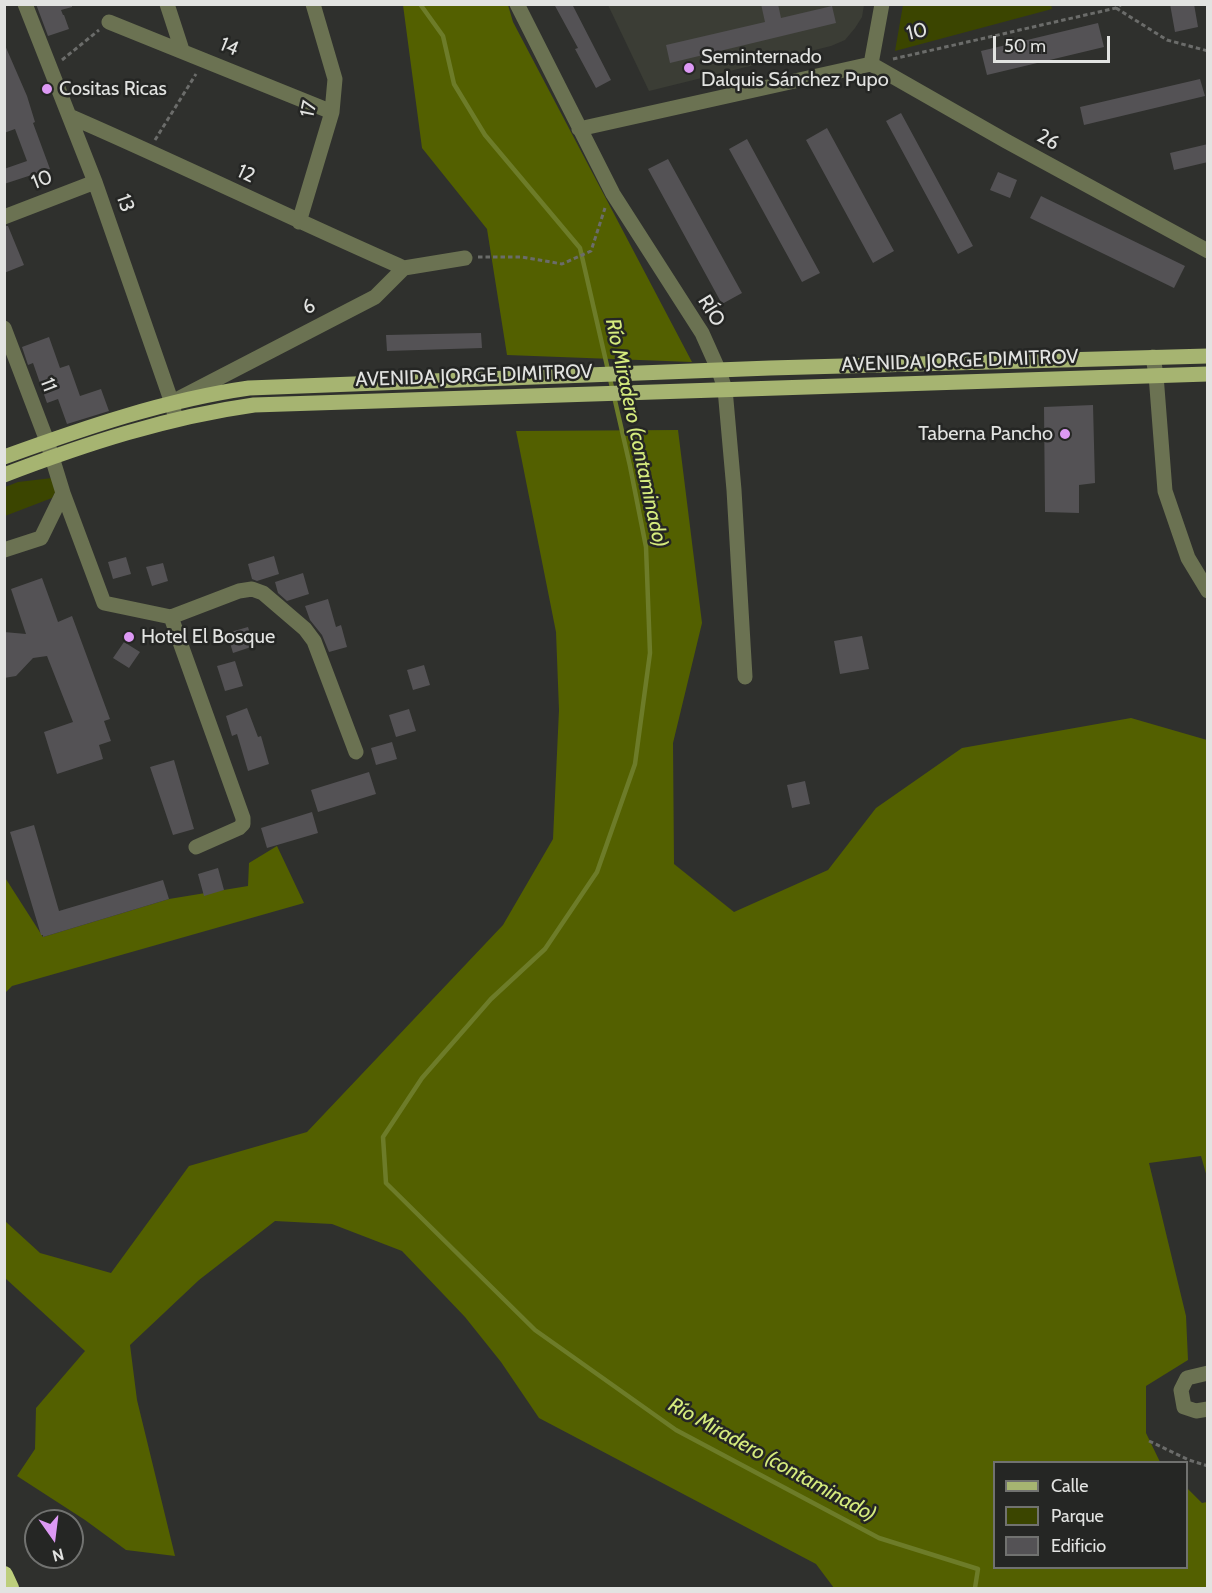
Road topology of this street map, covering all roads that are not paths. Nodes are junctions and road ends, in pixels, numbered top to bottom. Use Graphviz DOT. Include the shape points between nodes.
graph roads {
  1 [pos="25,4"];
  2 [pos="167,4"];
  3 [pos="312,4"];
  4 [pos="517,4"];
  5 [pos="882,4"];
  6 [pos="109,22"];
  7 [pos="182,50"];
  8 [pos="871,64"];
  9 [pos="332,112"];
  10 [pos="69,116"];
  11 [pos="579,129"];
  12 [pos="95,182"];
  13 [pos="4,217"];
  14 [pos="299,222"];
  15 [pos="1208,251"];
  16 [pos="465,258"];
  17 [pos="404,268"];
  18 [pos="4,328"];
  19 [pos="1208,356"];
  20 [pos="1153,357"];
  21 [pos="719,371"];
  22 [pos="1208,374"];
  23 [pos="1156,375"];
  24 [pos="725,388"];
  25 [pos="172,403"];
  26 [pos="176,419"];
  27 [pos="47,441"];
  28 [pos="4,457"];
  29 [pos="51,457"];
  30 [pos="4,475"];
  31 [pos="63,493"];
  32 [pos="4,550"];
  33 [pos="1208,591"];
  34 [pos="171,617"];
  35 [pos="745,677"];
  36 [pos="356,752"];
  37 [pos="196,847"];
  38 [pos="1208,1373"];
  39 [pos="1208,1409"];
  40 [pos="4,1575"];
  41 [pos="10,1588"];
  1 -- 10 [label="street, 13"];
  2 -- 7 [label="street"];
  3 -- 9 [label="street, 17" via="335,79"];
  4 -- 11 [label="street, RÍO"];
  5 -- 8 [label="street"];
  6 -- 7 [label="street, 14"];
  7 -- 9 [label="street, 14"];
  8 -- 11 [label="street"];
  8 -- 15 [label="street, 26"];
  9 -- 14 [label="street, 17"];
  10 -- 12 [label="street, 13"];
  10 -- 14 [label="street, 12"];
  11 -- 21 [label="street, RÍO" via="613,194 702,333"];
  12 -- 13 [label="street, 10"];
  12 -- 25 [label="street, 13"];
  14 -- 17 [label="street, 12"];
  16 -- 17 [label="street"];
  17 -- 25 [label="street, 6" via="375,297"];
  18 -- 27 [label="street, 11"];
  19 -- 20 [label="main road, AVENIDA JORGE DIMITROV"];
  20 -- 21 [label="main road, AVENIDA JORGE DIMITROV"];
  20 -- 23 [label="street"];
  21 -- 24 [label="street, RÍO"];
  21 -- 25 [label="main road, AVENIDA JORGE DIMITROV" via="249,388"];
  22 -- 23 [label="main road, AVENIDA JORGE DIMITROV"];
  23 -- 24 [label="main road, AVENIDA JORGE DIMITROV"];
  23 -- 33 [label="street" via="1165,490 1188,558"];
  24 -- 26 [label="main road, AVENIDA JORGE DIMITROV" via="254,405"];
  24 -- 35 [label="street, RÍO"];
  25 -- 26 [label="street, 13"];
  25 -- 27 [label="main road, AVENIDA JORGE DIMITROV"];
  26 -- 29 [label="main road, AVENIDA JORGE DIMITROV"];
  27 -- 28 [label="main road, AVENIDA JORGE DIMITROV"];
  27 -- 29 [label="street, 11"];
  29 -- 30 [label="main road, AVENIDA JORGE DIMITROV"];
  29 -- 31 [label="street, 11"];
  31 -- 32 [label="street" via="41,538"];
  31 -- 34 [label="street, 11" via="104,603"];
  34 -- 36 [label="street" via="239,591 252,589 263,593 310,634"];
  34 -- 37 [label="street" via="243,818 239,828"];
  38 -- 39 [label="street" via="1187,1378 1180,1390 1184,1407 1196,1412"];
  40 -- 41 [label="highway"];
}
